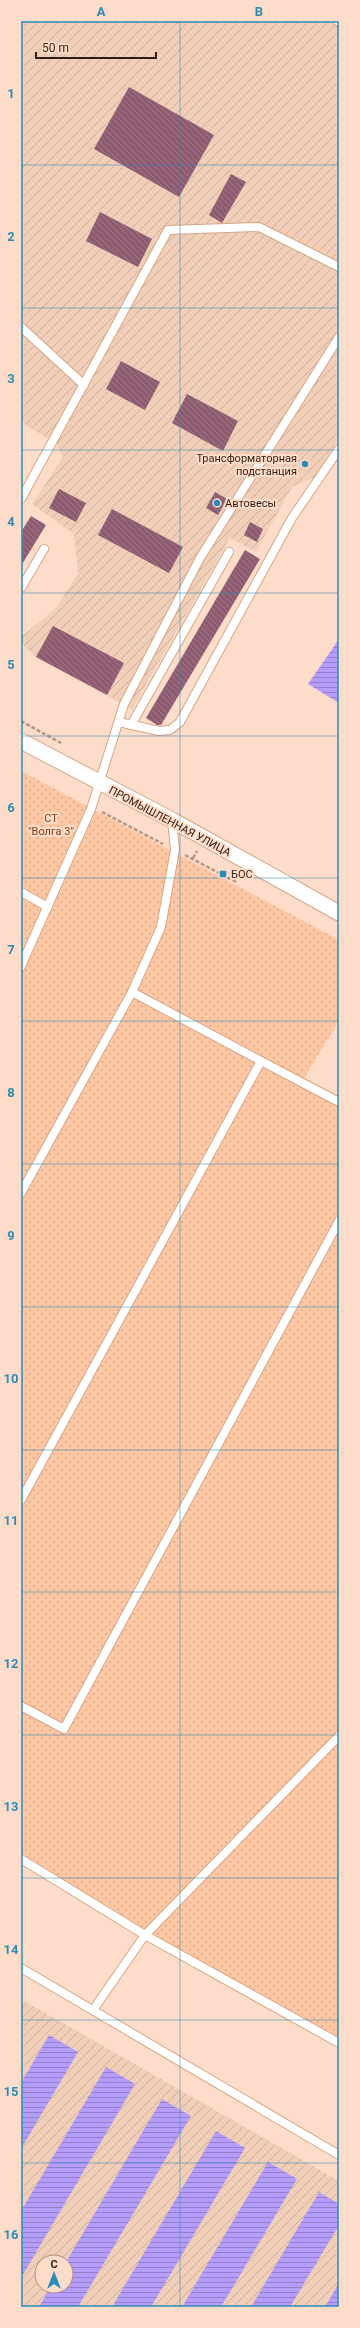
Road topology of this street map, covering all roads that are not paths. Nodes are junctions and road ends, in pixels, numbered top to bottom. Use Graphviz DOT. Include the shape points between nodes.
graph roads {
  1 [pos="339,267"];
  2 [pos="21,327"];
  3 [pos="339,337"];
  4 [pos="84,385"];
  5 [pos="339,449"];
  6 [pos="21,499"];
  7 [pos="44,549"];
  8 [pos="229,552"];
  9 [pos="21,588"];
  10 [pos="119,722"];
  11 [pos="131,725"];
  12 [pos="21,742"];
  13 [pos="99,783"];
  14 [pos="172,820"];
  15 [pos="21,892"];
  16 [pos="48,907"];
  17 [pos="339,913"];
  18 [pos="21,966"];
  19 [pos="132,992"];
  20 [pos="261,1061"];
  21 [pos="339,1102"];
  22 [pos="21,1193"];
  23 [pos="339,1221"];
  24 [pos="21,1500"];
  25 [pos="21,1706"];
  26 [pos="339,1736"];
  27 [pos="21,1859"];
  28 [pos="146,1935"];
  29 [pos="21,1968"];
  30 [pos="93,2010"];
  31 [pos="339,2042"];
  32 [pos="339,2154"];
  1 -- 4 [label="lane" via="258,227 168,230"];
  2 -- 4 [label="lane"];
  3 -- 10 [label="lane" via="200,558 124,704"];
  4 -- 6 [label="lane"];
  5 -- 11 [label="lane" via="292,518 180,722 170,730 159,731"];
  7 -- 9 [label="lane"];
  8 -- 11 [label="lane"];
  10 -- 11 [label="lane"];
  10 -- 13 [label="lane"];
  12 -- 13 [label="street, ПРОМЫШЛЕННАЯ УЛИЦА"];
  13 -- 14 [label="street, ПРОМЫШЛЕННАЯ УЛИЦА"];
  13 -- 16 [label="lane" via="91,809"];
  14 -- 17 [label="street, ПРОМЫШЛЕННАЯ УЛИЦА"];
  14 -- 19 [label="lane" via="175,850 161,927"];
  15 -- 16 [label="lane"];
  16 -- 18 [label="lane"];
  19 -- 20 [label="lane"];
  19 -- 22 [label="lane"];
  20 -- 21 [label="lane"];
  20 -- 24 [label="lane"];
  23 -- 25 [label="lane" via="64,1729"];
  26 -- 28 [label="lane"];
  27 -- 28 [label="lane"];
  28 -- 30 [label="lane"];
  28 -- 31 [label="lane"];
  29 -- 30 [label="lane"];
  30 -- 32 [label="lane"];
}
